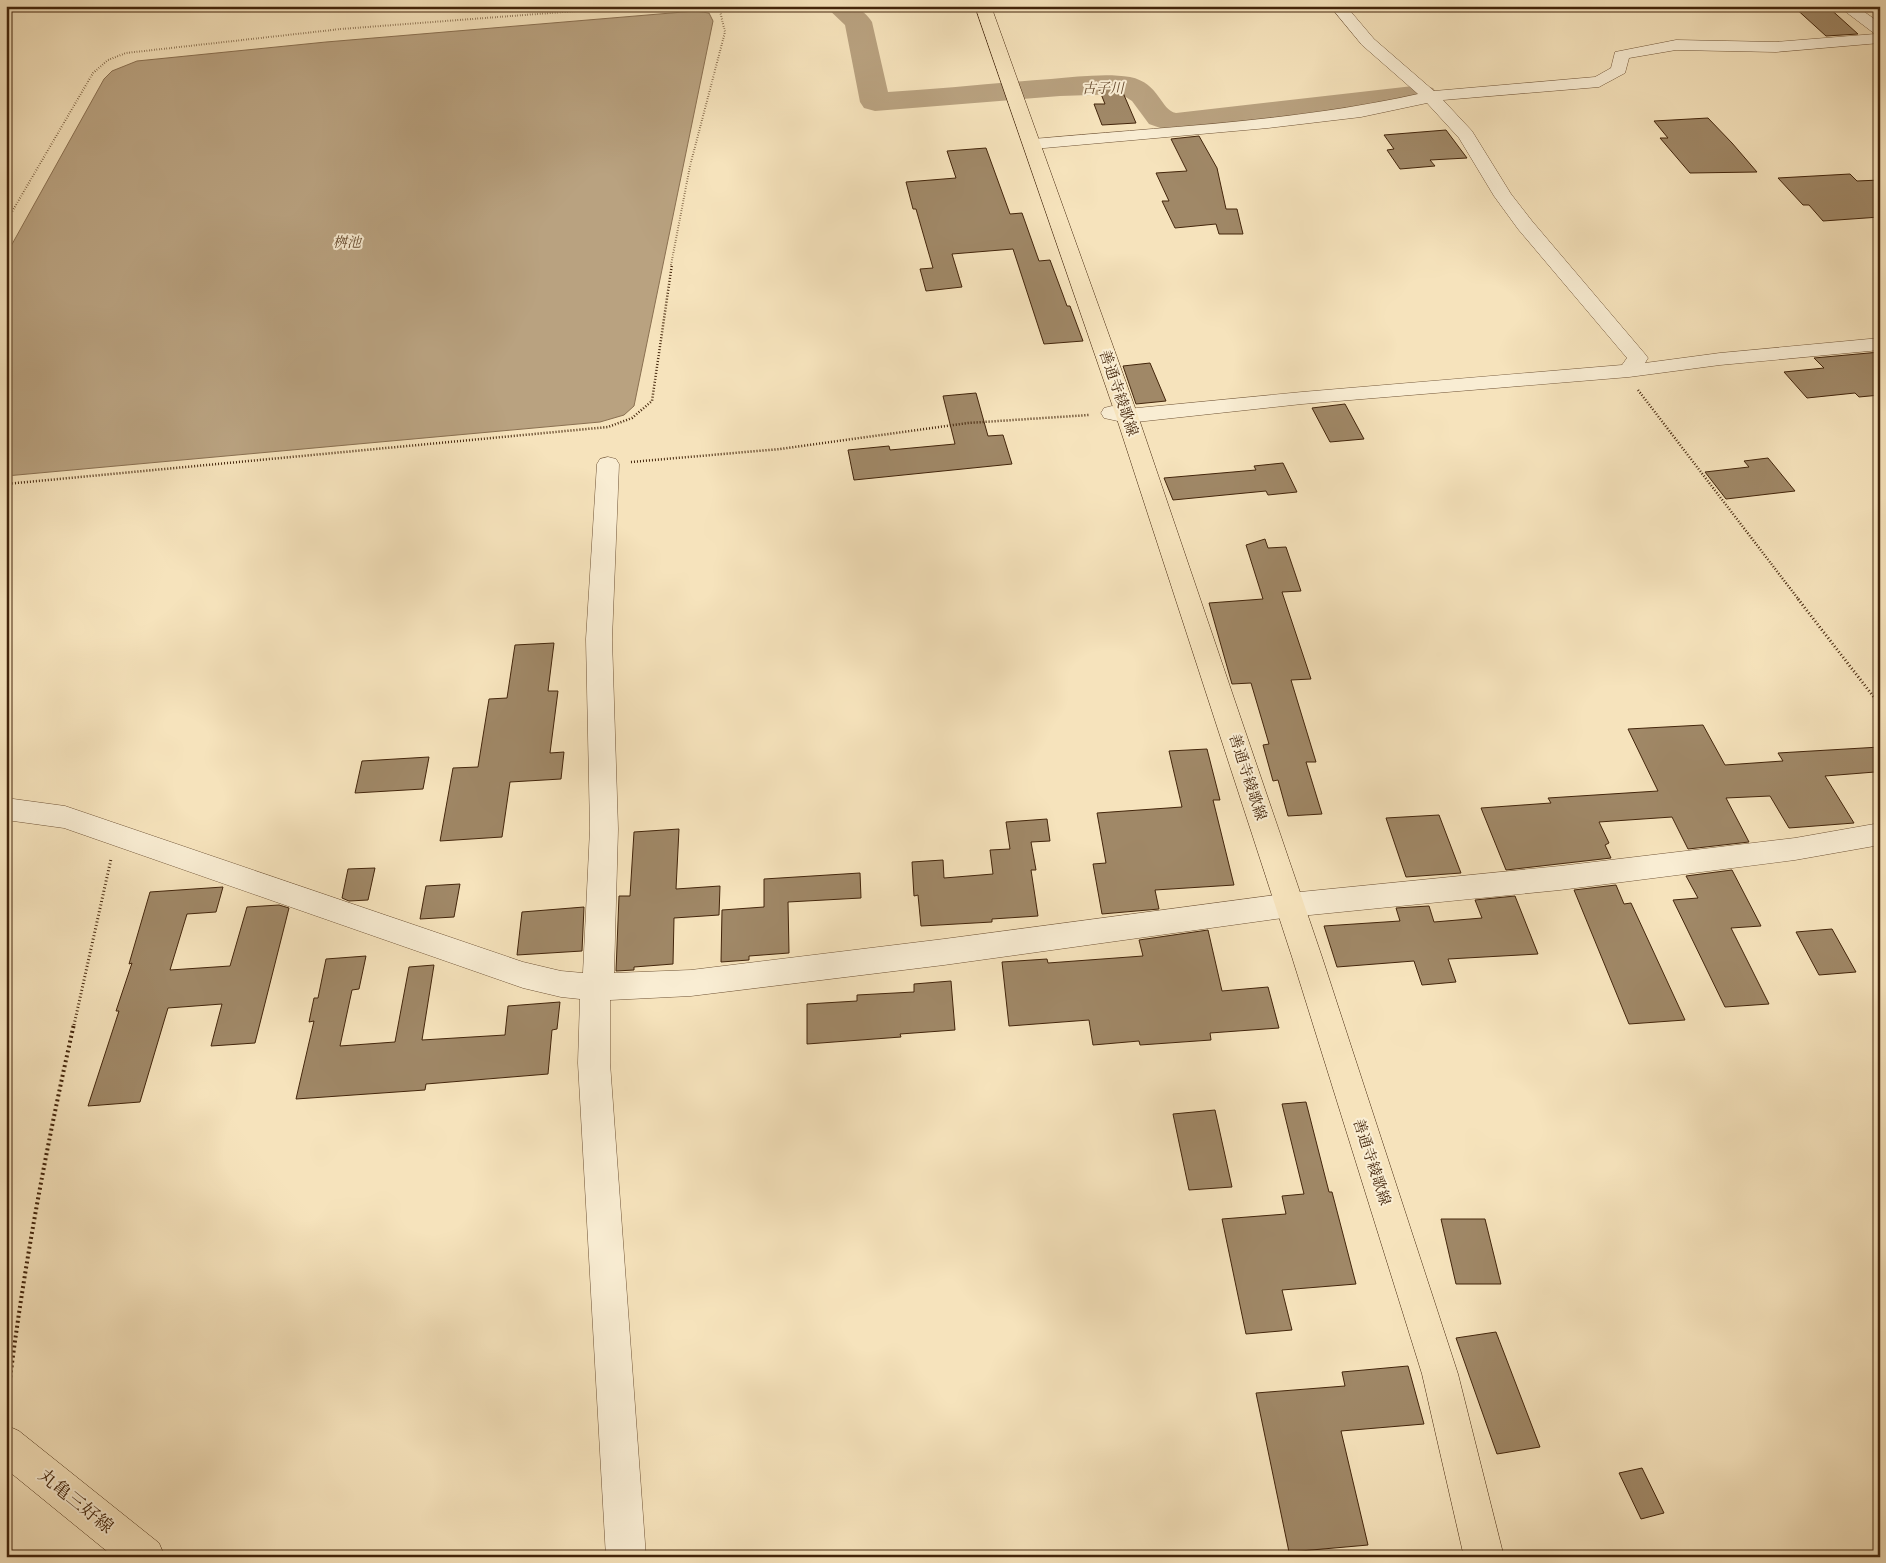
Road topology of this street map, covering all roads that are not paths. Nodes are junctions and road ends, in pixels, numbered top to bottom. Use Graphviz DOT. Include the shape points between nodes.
graph roads {
  1 [pos="983,6"];
  2 [pos="1338,6"];
  3 [pos="1846,6"];
  4 [pos="1880,30"];
  5 [pos="1880,38"];
  6 [pos="1430,96"];
  7 [pos="1033,144"];
  8 [pos="1880,344"];
  9 [pos="1629,371"];
  10 [pos="1120,414"];
  11 [pos="608,464"];
  12 [pos="6,809"];
  13 [pos="1880,834"];
  14 [pos="1290,905"];
  15 [pos="598,987"];
  16 [pos="6,1444"];
  17 [pos="145,1557"];
  18 [pos="626,1557"];
  19 [pos="1484,1557"];
  1 -- 7 [label="main road, 善通寺綾歌線"];
  2 -- 6 [label="street" via="1368,42"];
  3 -- 4 [label="street"];
  5 -- 6 [label="street" via="1776,47 1676,45 1622,55 1619,70 1599,82"];
  6 -- 7 [label="street" via="1361,112"];
  6 -- 9 [label="street" via="1466,136 1525,225 1638,358"];
  7 -- 10 [label="main road, 善通寺綾歌線"];
  8 -- 9 [label="street"];
  9 -- 10 [label="street"];
  10 -- 14 [label="main road, 善通寺綾歌線"];
  11 -- 15 [label="street" via="599,639 604,829"];
  12 -- 15 [label="street" via="65,817 523,975 561,984"];
  13 -- 14 [label="street" via="1795,849 1569,877"];
  14 -- 15 [label="street" via="691,984"];
  14 -- 19 [label="main road, 善通寺綾歌線" via="1440,1374"];
  15 -- 18 [label="street" via="594,1004 594,1063"];
  16 -- 17 [label="main road, 丸亀三好線"];
}
